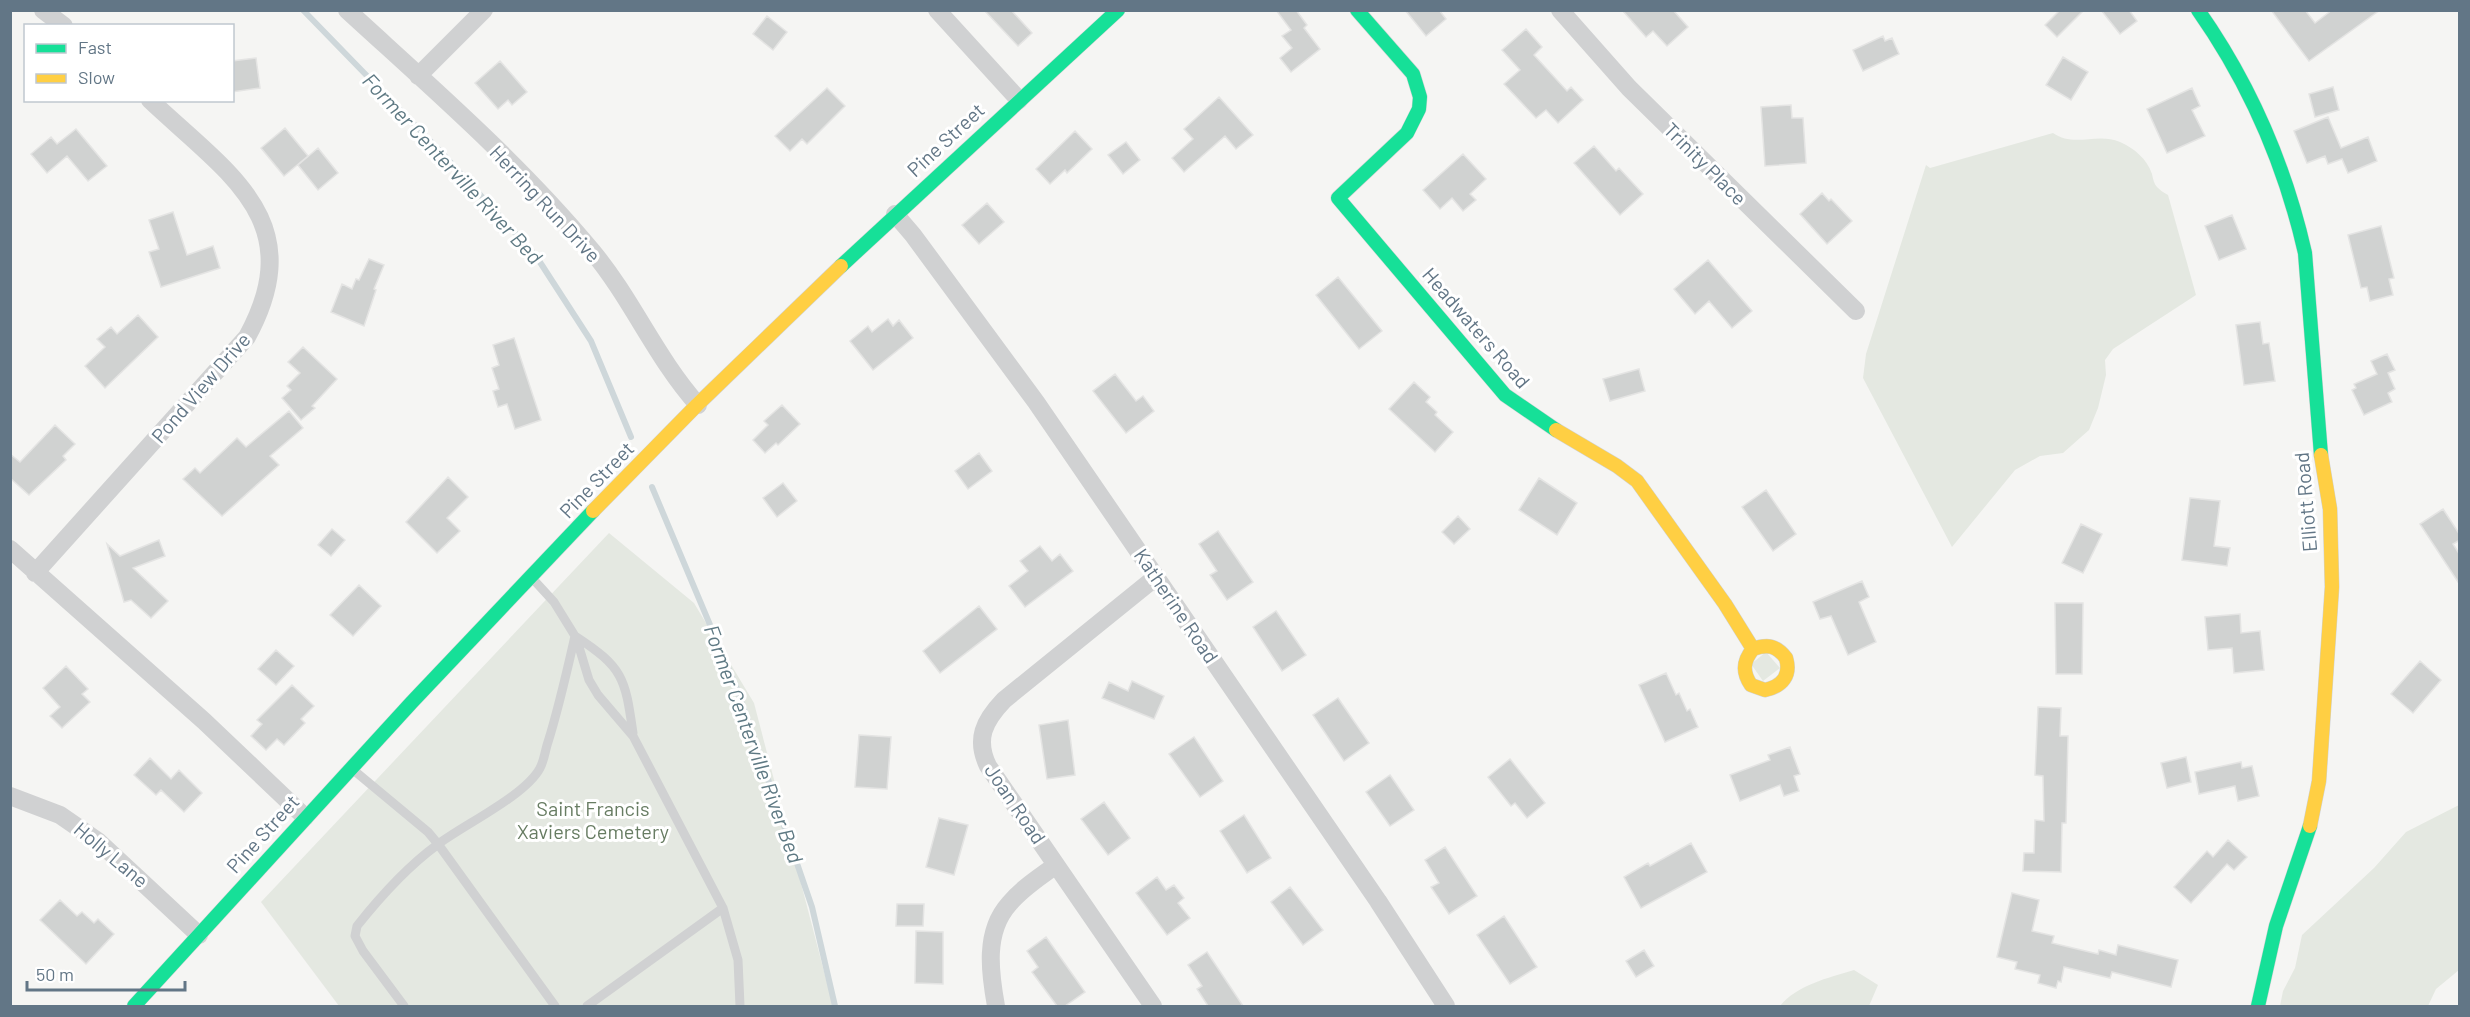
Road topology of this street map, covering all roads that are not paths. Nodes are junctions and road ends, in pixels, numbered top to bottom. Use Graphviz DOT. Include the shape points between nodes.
graph roads {
  1 [pos="43,10"];
  2 [pos="347,10"];
  3 [pos="484,10"];
  4 [pos="937,10"];
  5 [pos="1118,10"];
  6 [pos="1357,10"];
  7 [pos="1560,10"];
  8 [pos="2198,10"];
  9 [pos="61,24"];
  10 [pos="417,76"];
  11 [pos="1019,100"];
  12 [pos="152,102"];
  13 [pos="895,214"];
  14 [pos="1856,311"];
  15 [pos="698,405"];
  16 [pos="10,549"];
  17 [pos="35,573"];
  18 [pos="530,576"];
  19 [pos="1156,577"];
  20 [pos="575,636"];
  21 [pos="1753,649"];
  22 [pos="633,736"];
  23 [pos="350,767"];
  24 [pos="10,796"];
  25 [pos="305,817"];
  26 [pos="438,844"];
  27 [pos="1056,866"];
  28 [pos="723,908"];
  29 [pos="199,935"];
  30 [pos="134,1006"];
  31 [pos="404,1006"];
  32 [pos="555,1006"];
  33 [pos="587,1006"];
  34 [pos="740,1006"];
  35 [pos="996,1006"];
  36 [pos="1153,1006"];
  37 [pos="1446,1006"];
  38 [pos="2258,1006"];
  1 -- 9 [label="street"];
  2 -- 10 [label="street, Herring Run Drive"];
  3 -- 10 [label="street"];
  4 -- 11 [label="street"];
  5 -- 11 [label="street, Pine Street"];
  6 -- 21 [label="street, Headwaters Road" via="1413,74 1420,97 1419,109 1407,133 1338,198 1505,395 1637,481"];
  7 -- 14 [label="street, Trinity Place" via="1629,88"];
  8 -- 38 [label="street, Elliott Road" via="2248,96 2284,174 2298,221 2305,252 2322,466 2330,509 2332,586 2319,781 2312,821 2276,926"];
  10 -- 15 [label="street, Herring Run Drive" via="552,205 593,252 675,379"];
  11 -- 13 [label="street, Pine Street"];
  12 -- 17 [label="street, Pond View Drive" via="238,184 262,219 270,247 266,293 255,323 241,345"];
  13 -- 15 [label="street, Pine Street"];
  13 -- 19 [label="street, Katherine Road" via="1036,402"];
  15 -- 18 [label="street, Pine Street"];
  16 -- 17 [label="street"];
  17 -- 25 [label="street"];
  18 -- 20 [label="lane" via="554,602"];
  18 -- 23 [label="street, Pine Street"];
  19 -- 27 [label="street, Joan Road" via="1013,692 984,726 981,746 988,766"];
  19 -- 37 [label="street, Katherine Road"];
  20 -- 22 [label="lane" via="589,680"];
  20 -- 22 [label="lane" via="618,672 626,687"];
  20 -- 26 [label="lane" via="540,769 513,794"];
  22 -- 28 [label="lane"];
  23 -- 25 [label="street, Pine Street"];
  23 -- 26 [label="lane"];
  24 -- 29 [label="street, Holly Lane" via="71,821 117,857"];
  25 -- 29 [label="street, Pine Street"];
  26 -- 31 [label="lane" via="414,864 357,926 355,936 363,951"];
  26 -- 32 [label="lane"];
  27 -- 35 [label="street" via="1001,913 992,939"];
  27 -- 36 [label="street, Joan Road"];
  28 -- 33 [label="lane"];
  28 -- 34 [label="lane" via="738,960"];
  29 -- 30 [label="street, Pine Street"];
}
